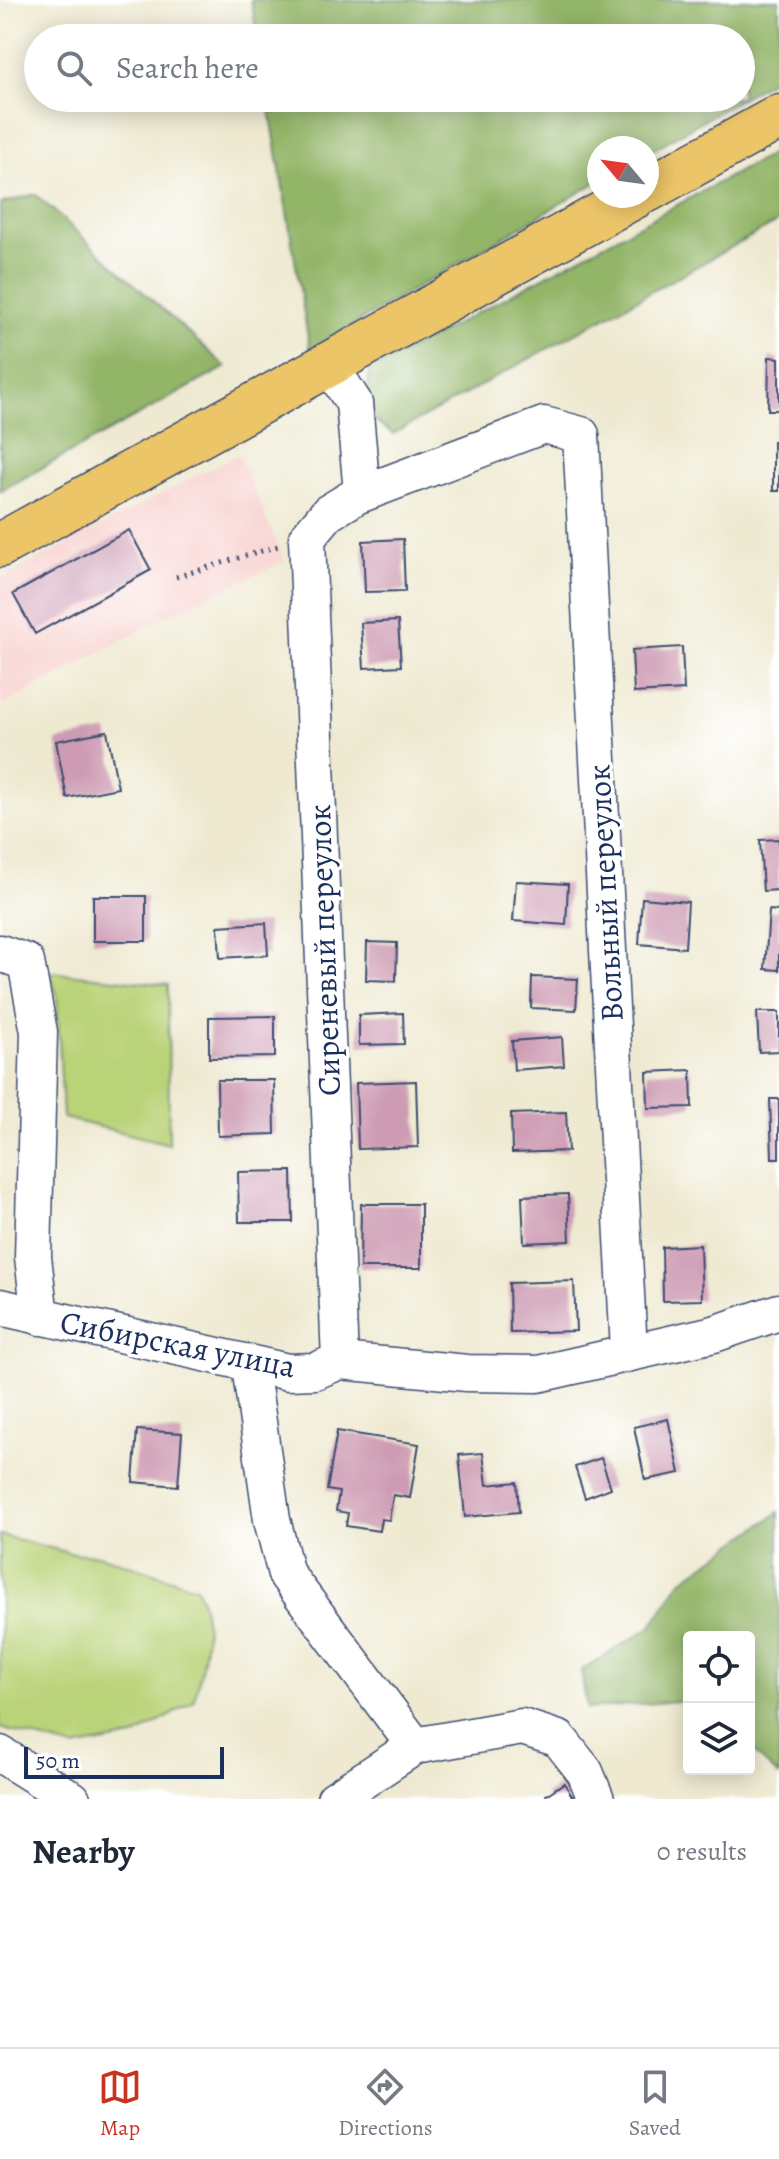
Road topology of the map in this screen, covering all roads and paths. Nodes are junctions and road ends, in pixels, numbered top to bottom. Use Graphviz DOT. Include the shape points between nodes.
graph roads {
  1 [pos="779,117"];
  2 [pos="659,183"];
  3 [pos="613,208"];
  4 [pos="329,364"];
  5 [pos="362,493"];
  6 [pos="307,538"];
  7 [pos="0,545"];
  8 [pos="176,577"];
  9 [pos="0,953"];
  10 [pos="0,1307"];
  11 [pos="779,1312"];
  12 [pos="40,1317"];
  13 [pos="629,1351"];
  14 [pos="340,1361"];
  15 [pos="250,1366"];
  16 [pos="415,1746"];
  17 [pos="0,1754"];
  18 [pos="72,1799"];
  19 [pos="335,1799"];
  20 [pos="596,1799"];
  1 -- 2 [label="main road"];
  3 -- 4 [label="main road"];
  4 -- 5 [label="street" via="354,403"];
  4 -- 7 [label="main road"];
  5 -- 6 [label="street" via="328,513"];
  5 -- 13 [label="street, Вольный переулок" via="544,425 581,435"];
  6 -- 8 [label="path"];
  6 -- 14 [label="street, Сиреневый переулок"];
  9 -- 12 [label="street" via="26,962 39,1032 33,1257"];
  10 -- 12 [label="street, Сибирская улица"];
  11 -- 13 [label="street, Сибирская улица" via="714,1334"];
  12 -- 15 [label="street, Сибирская улица"];
  13 -- 14 [label="street, Сибирская улица" via="538,1374"];
  14 -- 15 [label="street, Сибирская улица" via="315,1371"];
  15 -- 16 [label="street" via="272,1520 286,1574"];
  16 -- 19 [label="street"];
  16 -- 20 [label="street" via="522,1727 559,1739 585,1772"];
  17 -- 18 [label="street"];
}
